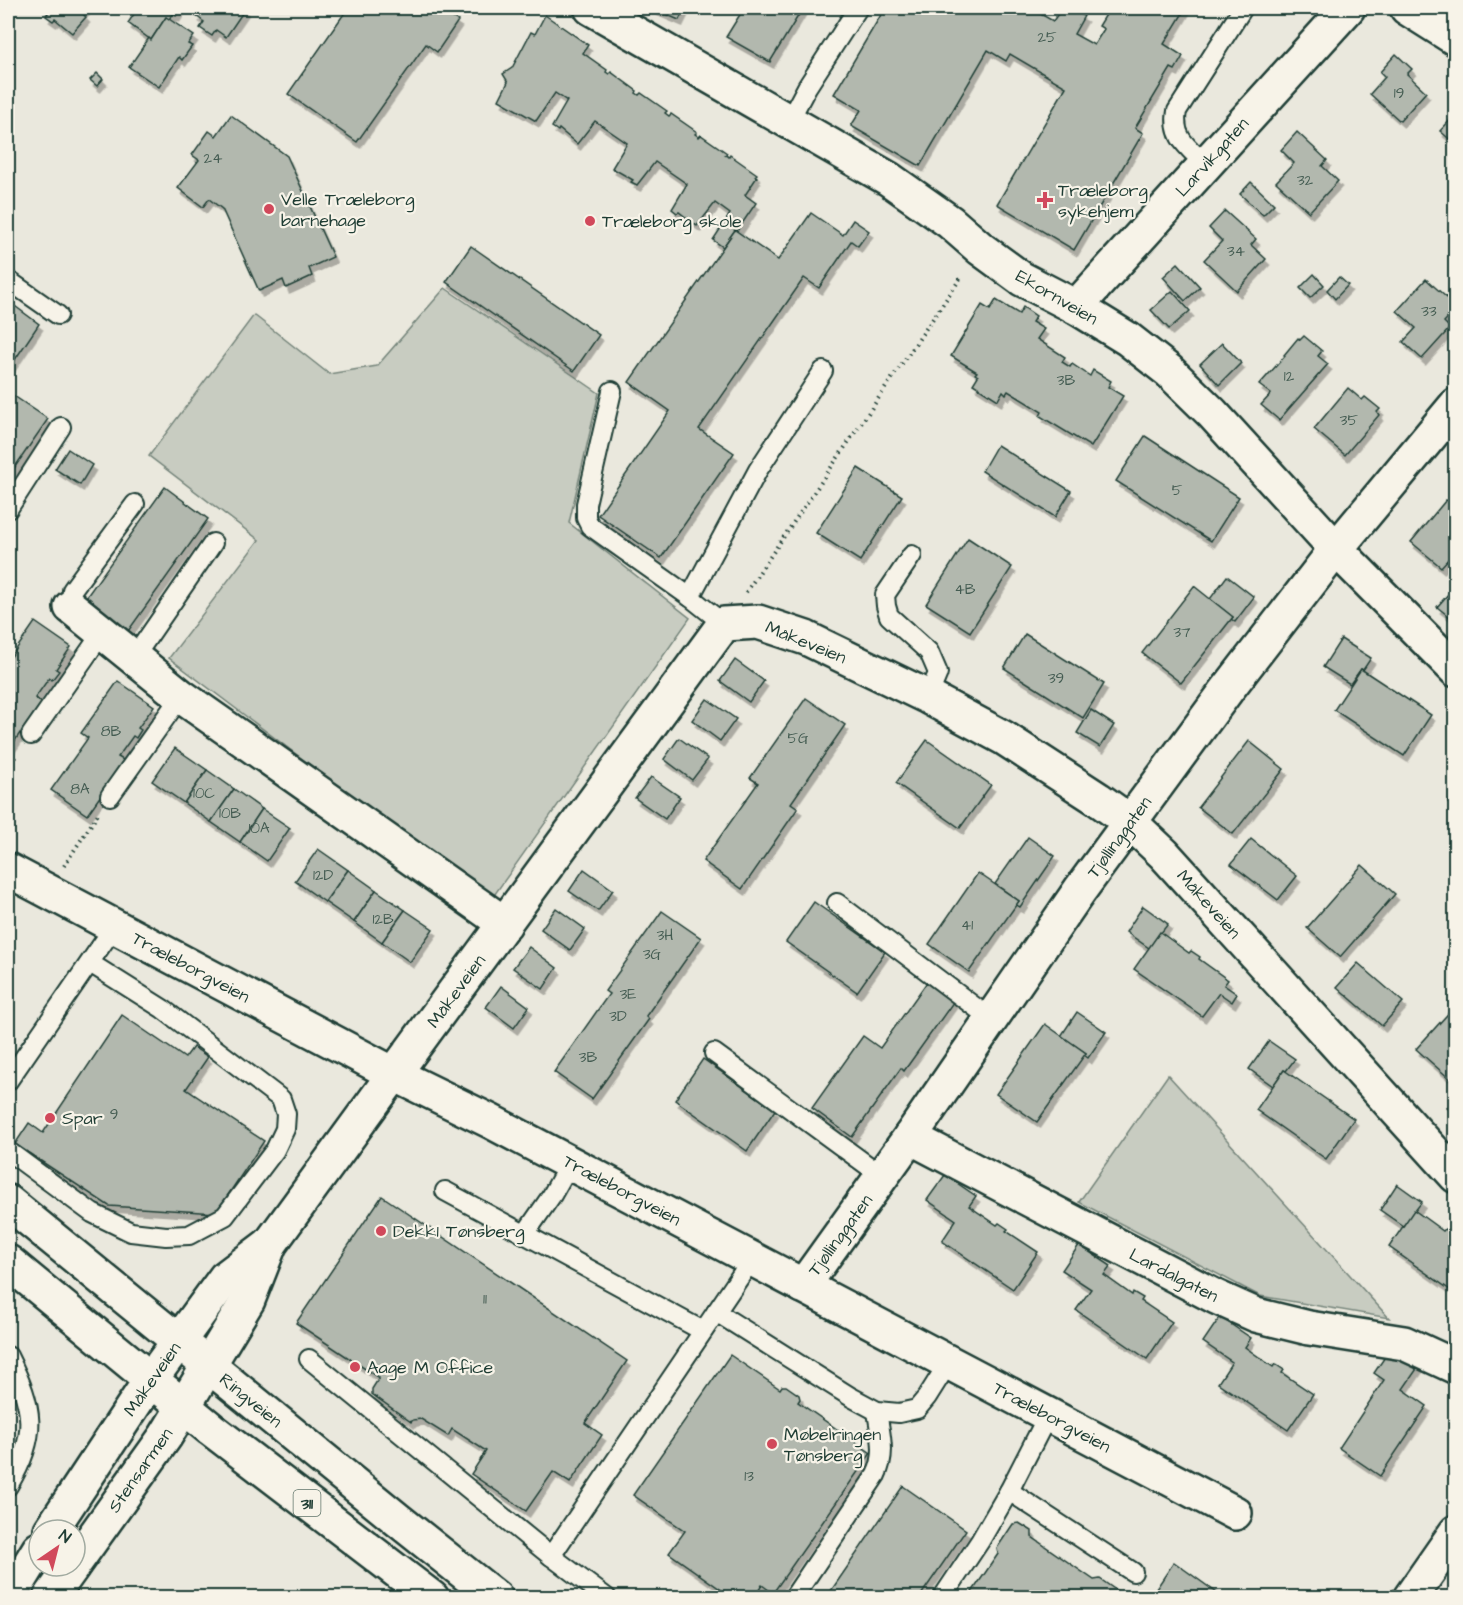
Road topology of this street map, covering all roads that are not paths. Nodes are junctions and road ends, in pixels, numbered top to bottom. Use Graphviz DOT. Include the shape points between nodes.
graph roads {
  1 [pos="591,8"];
  2 [pos="858,8"];
  3 [pos="1243,8"];
  4 [pos="1348,8"];
  5 [pos="1407,8"];
  6 [pos="1455,39"];
  7 [pos="789,121"];
  8 [pos="1205,164"];
  9 [pos="8,280"];
  10 [pos="1076,307"];
  11 [pos="58,315"];
  12 [pos="823,371"];
  13 [pos="612,391"];
  14 [pos="1455,405"];
  15 [pos="61,427"];
  16 [pos="135,504"];
  17 [pos="8,509"];
  18 [pos="213,543"];
  19 [pos="1336,549"];
  20 [pos="912,555"];
  21 [pos="690,597"];
  22 [pos="71,607"];
  23 [pos="724,624"];
  24 [pos="102,633"];
  25 [pos="133,659"];
  26 [pos="1455,670"];
  27 [pos="181,696"];
  28 [pos="928,697"];
  29 [pos="31,735"];
  30 [pos="110,796"];
  31 [pos="1130,822"];
  32 [pos="8,870"];
  33 [pos="837,903"];
  34 [pos="505,924"];
  35 [pos="114,927"];
  36 [pos="90,963"];
  37 [pos="991,1019"];
  38 [pos="714,1053"];
  39 [pos="394,1074"];
  40 [pos="8,1082"];
  41 [pos="910,1137"];
  42 [pos="8,1151"];
  43 [pos="570,1163"];
  44 [pos="882,1176"];
  45 [pos="1455,1176"];
  46 [pos="445,1191"];
  47 [pos="8,1202"];
  48 [pos="525,1234"];
  49 [pos="270,1244"];
  50 [pos="752,1259"];
  51 [pos="8,1262"];
  52 [pos="803,1286"];
  53 [pos="716,1311"];
  54 [pos="703,1331"];
  55 [pos="178,1340"];
  56 [pos="8,1356"];
  57 [pos="309,1359"];
  58 [pos="949,1362"];
  59 [pos="209,1366"];
  60 [pos="1455,1367"];
  61 [pos="151,1379"];
  62 [pos="184,1406"];
  63 [pos="877,1411"];
  64 [pos="1048,1415"];
  65 [pos="8,1486"];
  66 [pos="1009,1491"];
  67 [pos="1235,1513"];
  68 [pos="59,1518"];
  69 [pos="1455,1532"];
  70 [pos="87,1546"];
  71 [pos="551,1556"];
  72 [pos="27,1572"];
  73 [pos="1134,1572"];
  74 [pos="64,1578"];
  75 [pos="19,1587"];
  76 [pos="50,1598"];
  77 [pos="432,1598"];
  78 [pos="496,1598"];
  79 [pos="607,1598"];
  80 [pos="793,1598"];
  81 [pos="942,1598"];
  82 [pos="1410,1598"];
  1 -- 7 [label="street, Ekornveien"];
  2 -- 7 [label="lane"];
  3 -- 8 [label="lane" via="1177,111 1174,124 1180,138"];
  4 -- 8 [label="street, Larvikgaten"];
  5 -- 6 [label="street"];
  7 -- 10 [label="street, Ekornveien" via="889,179 1022,279"];
  8 -- 10 [label="street, Larvikgaten"];
  9 -- 11 [label="lane"];
  10 -- 19 [label="street, Ekornveien" via="1128,339 1169,371 1212,412"];
  12 -- 21 [label="lane" via="758,470"];
  13 -- 21 [label="lane" via="586,518 590,526"];
  14 -- 19 [label="street, Tjøllinggaten"];
  15 -- 17 [label="lane"];
  16 -- 22 [label="lane" via="72,590"];
  18 -- 25 [label="lane"];
  19 -- 26 [label="street, Ekornveien"];
  19 -- 31 [label="street, Tjøllinggaten"];
  20 -- 28 [label="lane" via="885,595 886,606 889,616 929,652 938,673"];
  21 -- 23 [label="lane"];
  22 -- 24 [label="street"];
  23 -- 28 [label="street, Måkeveien" via="758,622 806,638"];
  23 -- 34 [label="street, Måkeveien"];
  24 -- 25 [label="street"];
  24 -- 29 [label="lane"];
  25 -- 27 [label="street"];
  27 -- 30 [label="lane"];
  27 -- 34 [label="street"];
  28 -- 31 [label="street, Måkeveien" via="1004,738"];
  31 -- 37 [label="street, Tjøllinggaten"];
  31 -- 45 [label="street, Måkeveien" via="1164,854"];
  32 -- 35 [label="street, Træleborgveien"];
  33 -- 37 [label="lane"];
  34 -- 39 [label="street, Måkeveien"];
  35 -- 36 [label="lane"];
  35 -- 39 [label="street, Træleborgveien"];
  36 -- 40 [label="lane"];
  36 -- 42 [label="lane" via="163,1009 281,1099 286,1113 285,1129 275,1150 225,1216 189,1235 131,1232 92,1213"];
  37 -- 41 [label="street, Tjøllinggaten"];
  38 -- 44 [label="lane"];
  39 -- 43 [label="street, Træleborgveien"];
  39 -- 49 [label="street, Måkeveien"];
  41 -- 44 [label="street, Tjøllinggaten"];
  41 -- 60 [label="street, Lardalgaten" via="1256,1315 1404,1343"];
  43 -- 48 [label="lane"];
  43 -- 50 [label="street, Træleborgveien"];
  44 -- 52 [label="street, Tjøllinggaten"];
  46 -- 48 [label="lane"];
  47 -- 55 [label="street, Ringveien / 311"];
  48 -- 54 [label="lane"];
  49 -- 55 [label="street, Måkeveien" via="225,1278"];
  49 -- 59 [label="street, Måkeveien" via="248,1300"];
  50 -- 52 [label="street, Træleborgveien"];
  50 -- 53 [label="lane"];
  51 -- 61 [label="street, 311"];
  52 -- 58 [label="street, Træleborgveien"];
  53 -- 54 [label="lane"];
  53 -- 63 [label="lane"];
  54 -- 71 [label="lane"];
  55 -- 59 [label="street, Ringveien / 311"];
  55 -- 61 [label="street, Måkeveien"];
  56 -- 65 [label="lane" via="29,1408 30,1429 27,1448"];
  57 -- 71 [label="lane"];
  58 -- 63 [label="lane" via="917,1409 899,1413"];
  58 -- 64 [label="street, Træleborgveien"];
  59 -- 62 [label="street, Måkeveien"];
  59 -- 78 [label="street, Ringveien / 311"];
  61 -- 62 [label="street, 311"];
  61 -- 68 [label="street, Måkeveien"];
  62 -- 70 [label="street, Stensarmen"];
  62 -- 77 [label="street, 311"];
  63 -- 80 [label="lane" via="882,1464"];
  64 -- 66 [label="lane"];
  64 -- 67 [label="street, Træleborgveien"];
  66 -- 73 [label="lane"];
  66 -- 81 [label="lane"];
  69 -- 82 [label="street"];
  71 -- 79 [label="lane"];
  72 -- 75 [label="street"];
  74 -- 76 [label="street, Stensarmen"];
}
